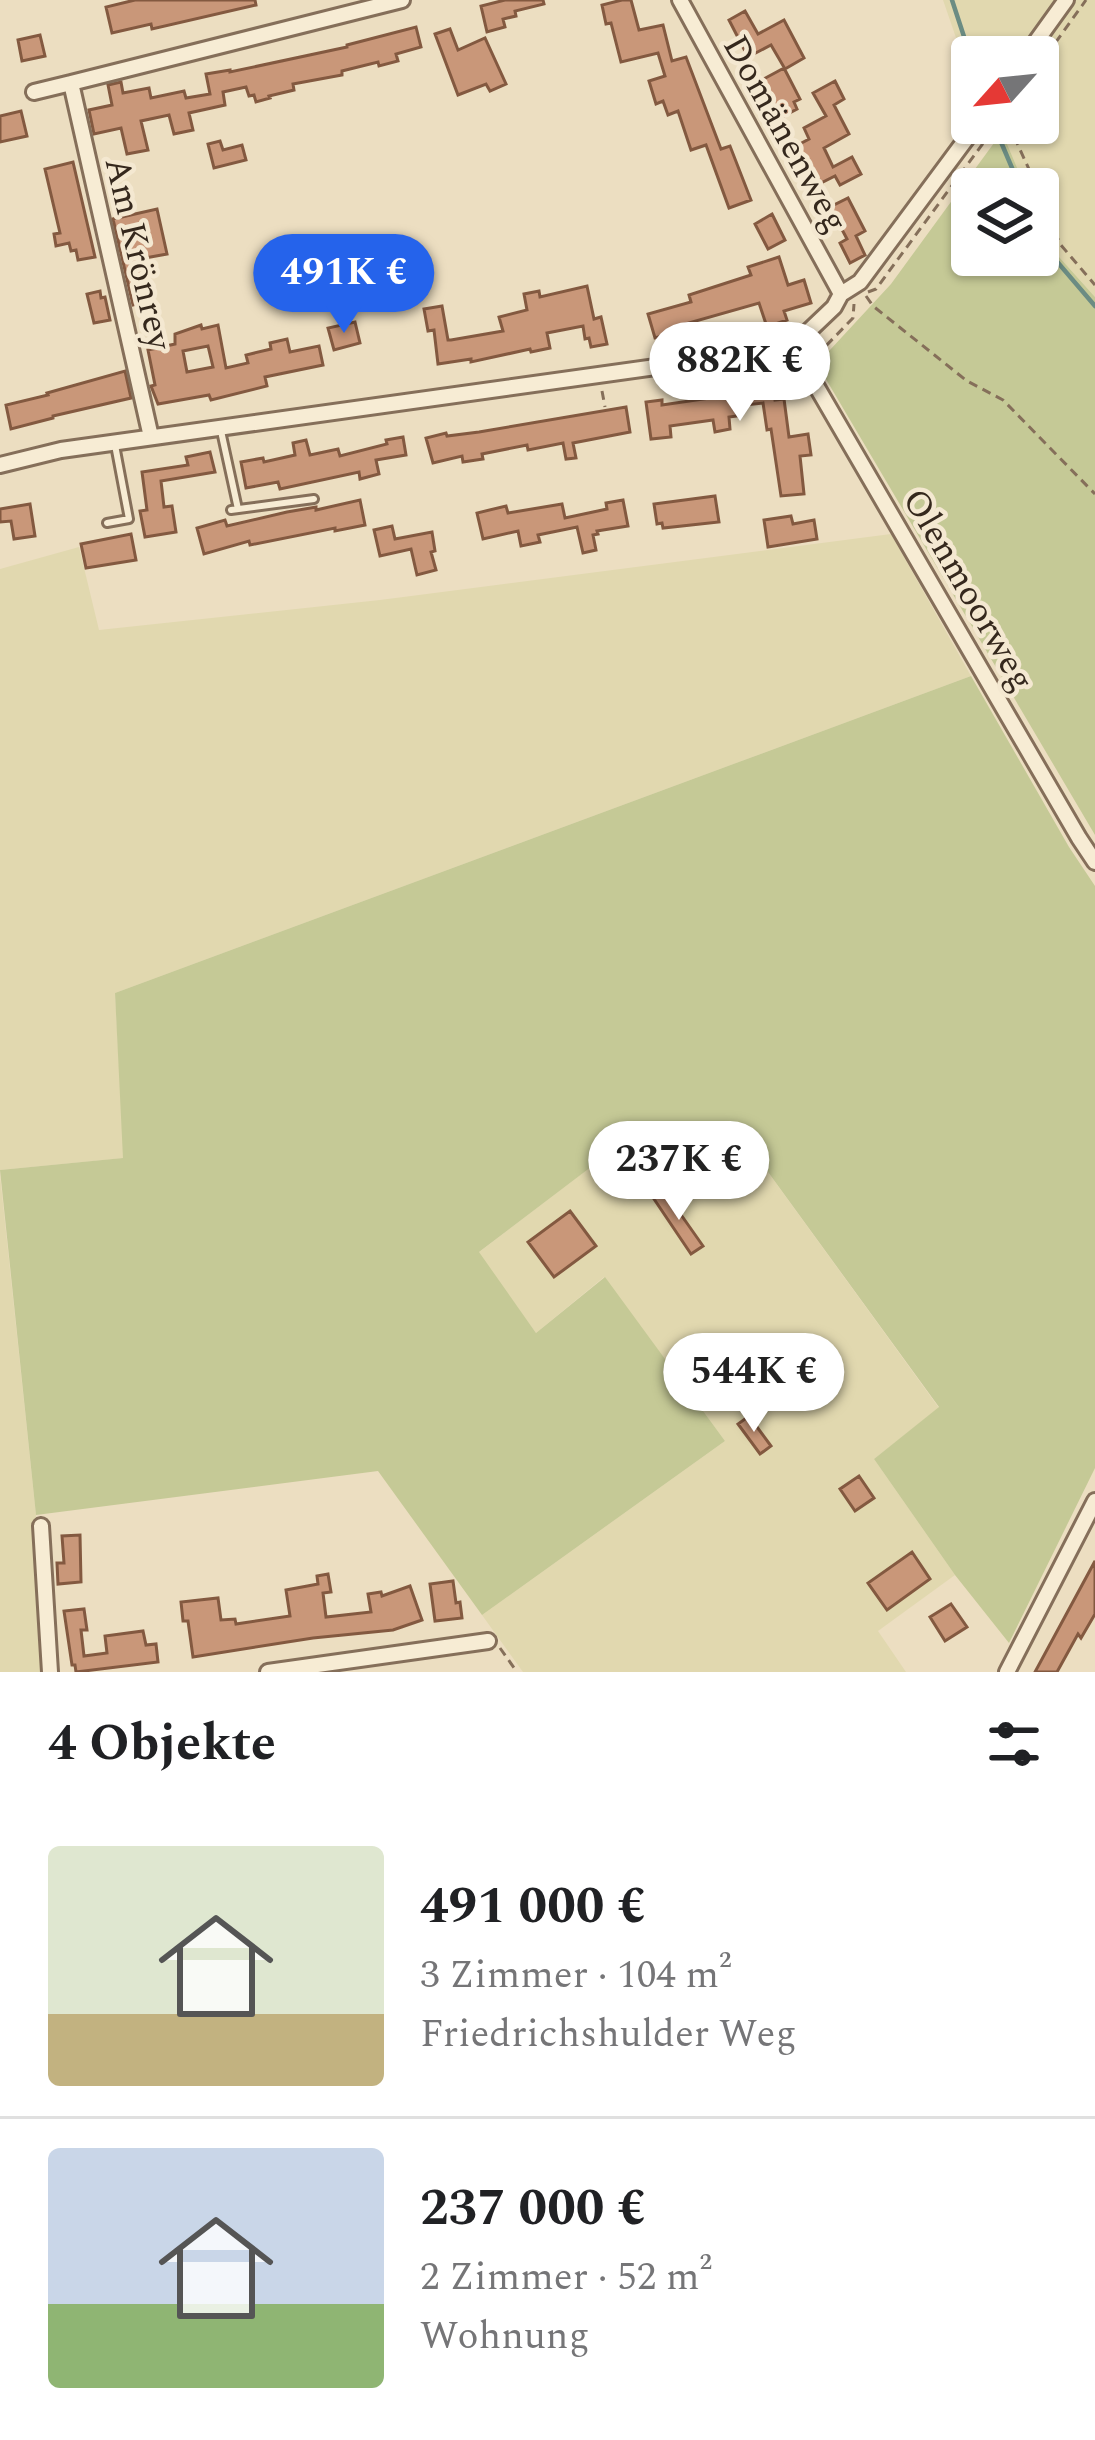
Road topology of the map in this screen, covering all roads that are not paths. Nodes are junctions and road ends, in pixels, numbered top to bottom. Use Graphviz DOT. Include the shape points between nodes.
graph roads {
  1 [pos="402,0"];
  2 [pos="680,0"];
  3 [pos="1066,0"];
  4 [pos="1040,36"];
  5 [pos="71,83"];
  6 [pos="34,92"];
  7 [pos="962,144"];
  8 [pos="841,294"];
  9 [pos="793,346"];
  10 [pos="220,428"];
  11 [pos="151,437"];
  12 [pos="115,442"];
  13 [pos="0,465"];
  14 [pos="314,500"];
  15 [pos="107,523"];
  16 [pos="1095,862"];
  17 [pos="1095,1501"];
  18 [pos="41,1526"];
  19 [pos="488,1642"];
  20 [pos="50,1672"];
  21 [pos="268,1672"];
  22 [pos="1007,1672"];
  1 -- 5 [label="street"];
  2 -- 8 [label="street, Domänenweg"];
  3 -- 4 [label="street"];
  5 -- 6 [label="street"];
  5 -- 11 [label="street, Am Krönrey"];
  7 -- 8 [label="street" via="860,282"];
  8 -- 9 [label="street"];
  9 -- 10 [label="street"];
  9 -- 16 [label="street, Olenmoorweg"];
  10 -- 11 [label="street"];
  10 -- 14 [label="lane" via="235,510"];
  11 -- 12 [label="street"];
  12 -- 13 [label="street"];
  12 -- 15 [label="lane" via="129,519"];
  17 -- 22 [label="street"];
  18 -- 20 [label="street"];
  19 -- 21 [label="street"];
}
